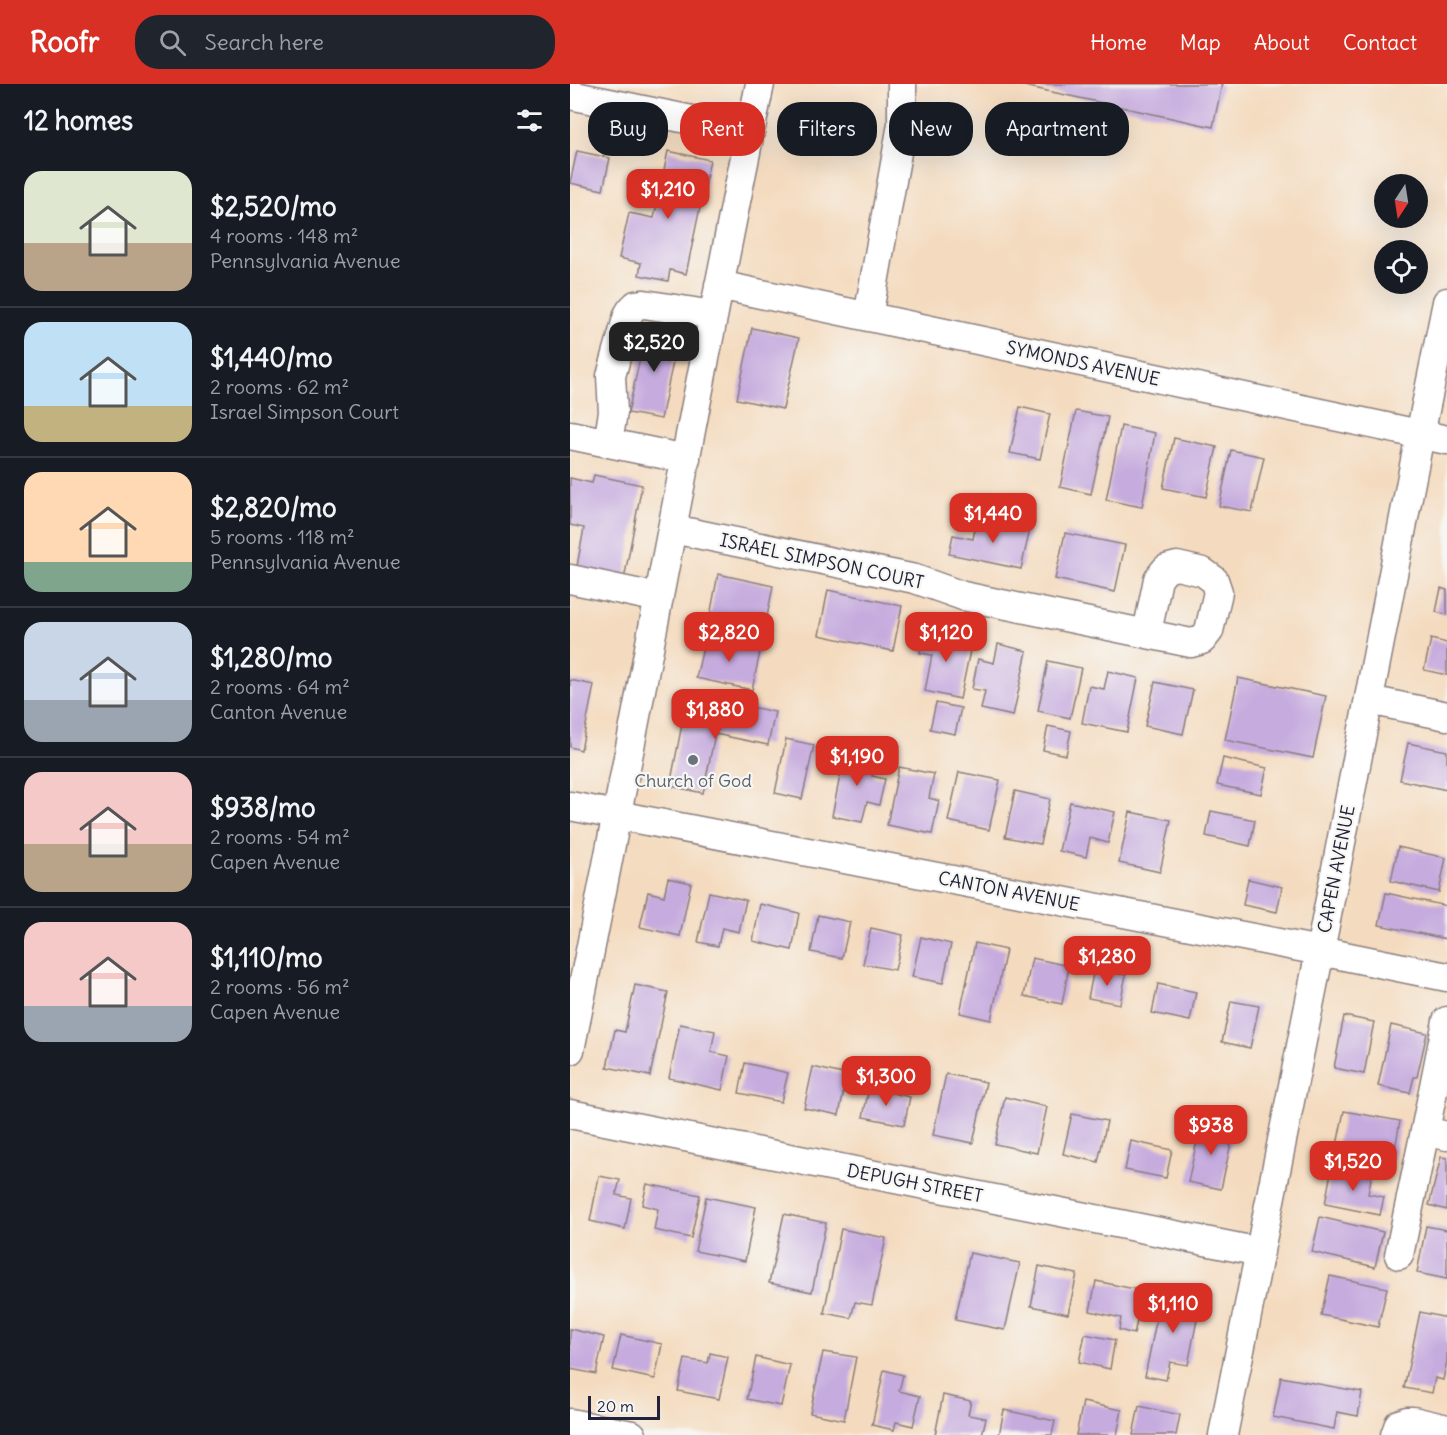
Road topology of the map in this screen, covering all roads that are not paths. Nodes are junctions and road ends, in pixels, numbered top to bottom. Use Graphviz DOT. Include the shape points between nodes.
graph roads {
  1 [pos="760,84"];
  2 [pos="902,84"];
  3 [pos="570,95"];
  4 [pos="756,102"];
  5 [pos="680,118"];
  6 [pos="745,156"];
  7 [pos="719,285"];
  8 [pos="1447,302"];
  9 [pos="713,315"];
  10 [pos="868,317"];
  11 [pos="570,435"];
  12 [pos="1420,435"];
  13 [pos="1447,440"];
  14 [pos="608,443"];
  15 [pos="686,459"];
  16 [pos="673,529"];
  17 [pos="570,579"];
  18 [pos="659,598"];
  19 [pos="1147,633"];
  20 [pos="1369,700"];
  21 [pos="1447,716"];
  22 [pos="570,806"];
  23 [pos="618,815"];
  24 [pos="1320,951"];
  25 [pos="578,972"];
  26 [pos="1447,977"];
  27 [pos="1447,1021"];
  28 [pos="570,1050"];
  29 [pos="570,1114"];
  30 [pos="1436,1134"];
  31 [pos="1260,1252"];
  32 [pos="1399,1255"];
  33 [pos="570,1423"];
  34 [pos="1447,1429"];
  35 [pos="632,1435"];
  36 [pos="1223,1435"];
  37 [pos="1395,1435"];
  1 -- 4 [label="street"];
  2 -- 10 [label="street" via="902,124"];
  3 -- 5 [label="street"];
  6 -- 7 [label="street"];
  7 -- 9 [label="street"];
  7 -- 10 [label="street, SYMONDS AVENUE"];
  8 -- 12 [label="street, CAPEN AVENUE"];
  9 -- 14 [label="street" via="644,304 631,310 611,376 614,412"];
  9 -- 15 [label="street"];
  10 -- 12 [label="street, SYMONDS AVENUE"];
  11 -- 14 [label="street"];
  12 -- 13 [label="street, SYMONDS AVENUE"];
  12 -- 20 [label="street, CAPEN AVENUE"];
  14 -- 15 [label="street"];
  15 -- 16 [label="street"];
  16 -- 18 [label="street"];
  16 -- 19 [label="street, ISRAEL SIMPSON COURT" via="915,579 963,596"];
  17 -- 18 [label="street"];
  18 -- 23 [label="street"];
  20 -- 21 [label="street"];
  20 -- 24 [label="street, CAPEN AVENUE"];
  22 -- 23 [label="street, CANTON AVENUE"];
  23 -- 24 [label="street, CANTON AVENUE"];
  23 -- 25 [label="street"];
  24 -- 26 [label="street, CANTON AVENUE"];
  24 -- 31 [label="street, CAPEN AVENUE"];
  25 -- 28 [label="street"];
  27 -- 30 [label="street"];
  29 -- 31 [label="street, DEPUGH STREET"];
  30 -- 32 [label="street"];
  31 -- 36 [label="street, CAPEN AVENUE"];
  33 -- 35 [label="street"];
  34 -- 37 [label="street" via="1407,1421 1399,1424"];
}
